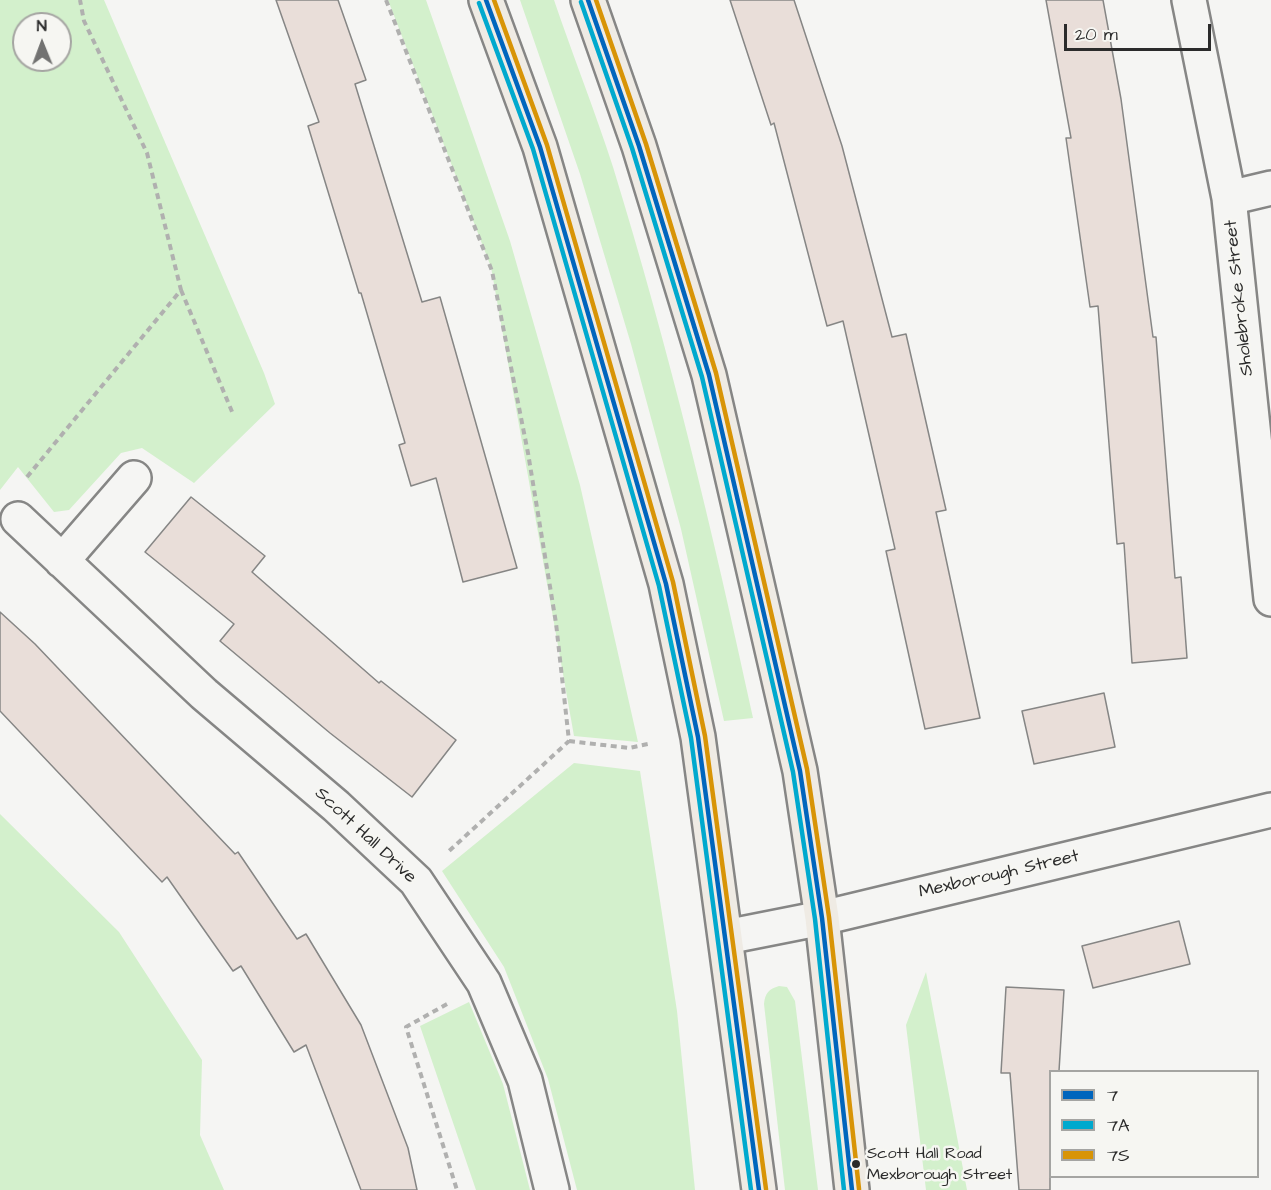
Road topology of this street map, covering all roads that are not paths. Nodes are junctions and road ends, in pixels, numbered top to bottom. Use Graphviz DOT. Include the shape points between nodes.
graph roads {
  1 [pos="486,0"];
  2 [pos="588,0"];
  3 [pos="1189,0"];
  4 [pos="1271,188"];
  5 [pos="1229,198"];
  6 [pos="134,478"];
  7 [pos="18,519"];
  8 [pos="62,561"];
  9 [pos="1271,598"];
  10 [pos="1271,810"];
  11 [pos="822,918"];
  12 [pos="726,937"];
  13 [pos="552,1190"];
  14 [pos="759,1190"];
  15 [pos="852,1190"];
  1 -- 12 [label="highway" via="540,147 666,584 698,737"];
  2 -- 11 [label="highway" via="639,146 709,375 800,771"];
  3 -- 5 [label="street, Sholebroke Street"];
  4 -- 5 [label="street"];
  5 -- 9 [label="street, Sholebroke Street"];
  6 -- 8 [label="street"];
  7 -- 8 [label="street, Scott Hall Drive"];
  8 -- 13 [label="street, Scott Hall Drive" via="204,694 336,806 416,881 484,983 525,1080"];
  10 -- 11 [label="street, Mexborough Street"];
  11 -- 12 [label="street, Mexborough Street"];
  11 -- 15 [label="highway"];
  12 -- 14 [label="highway"];
}
